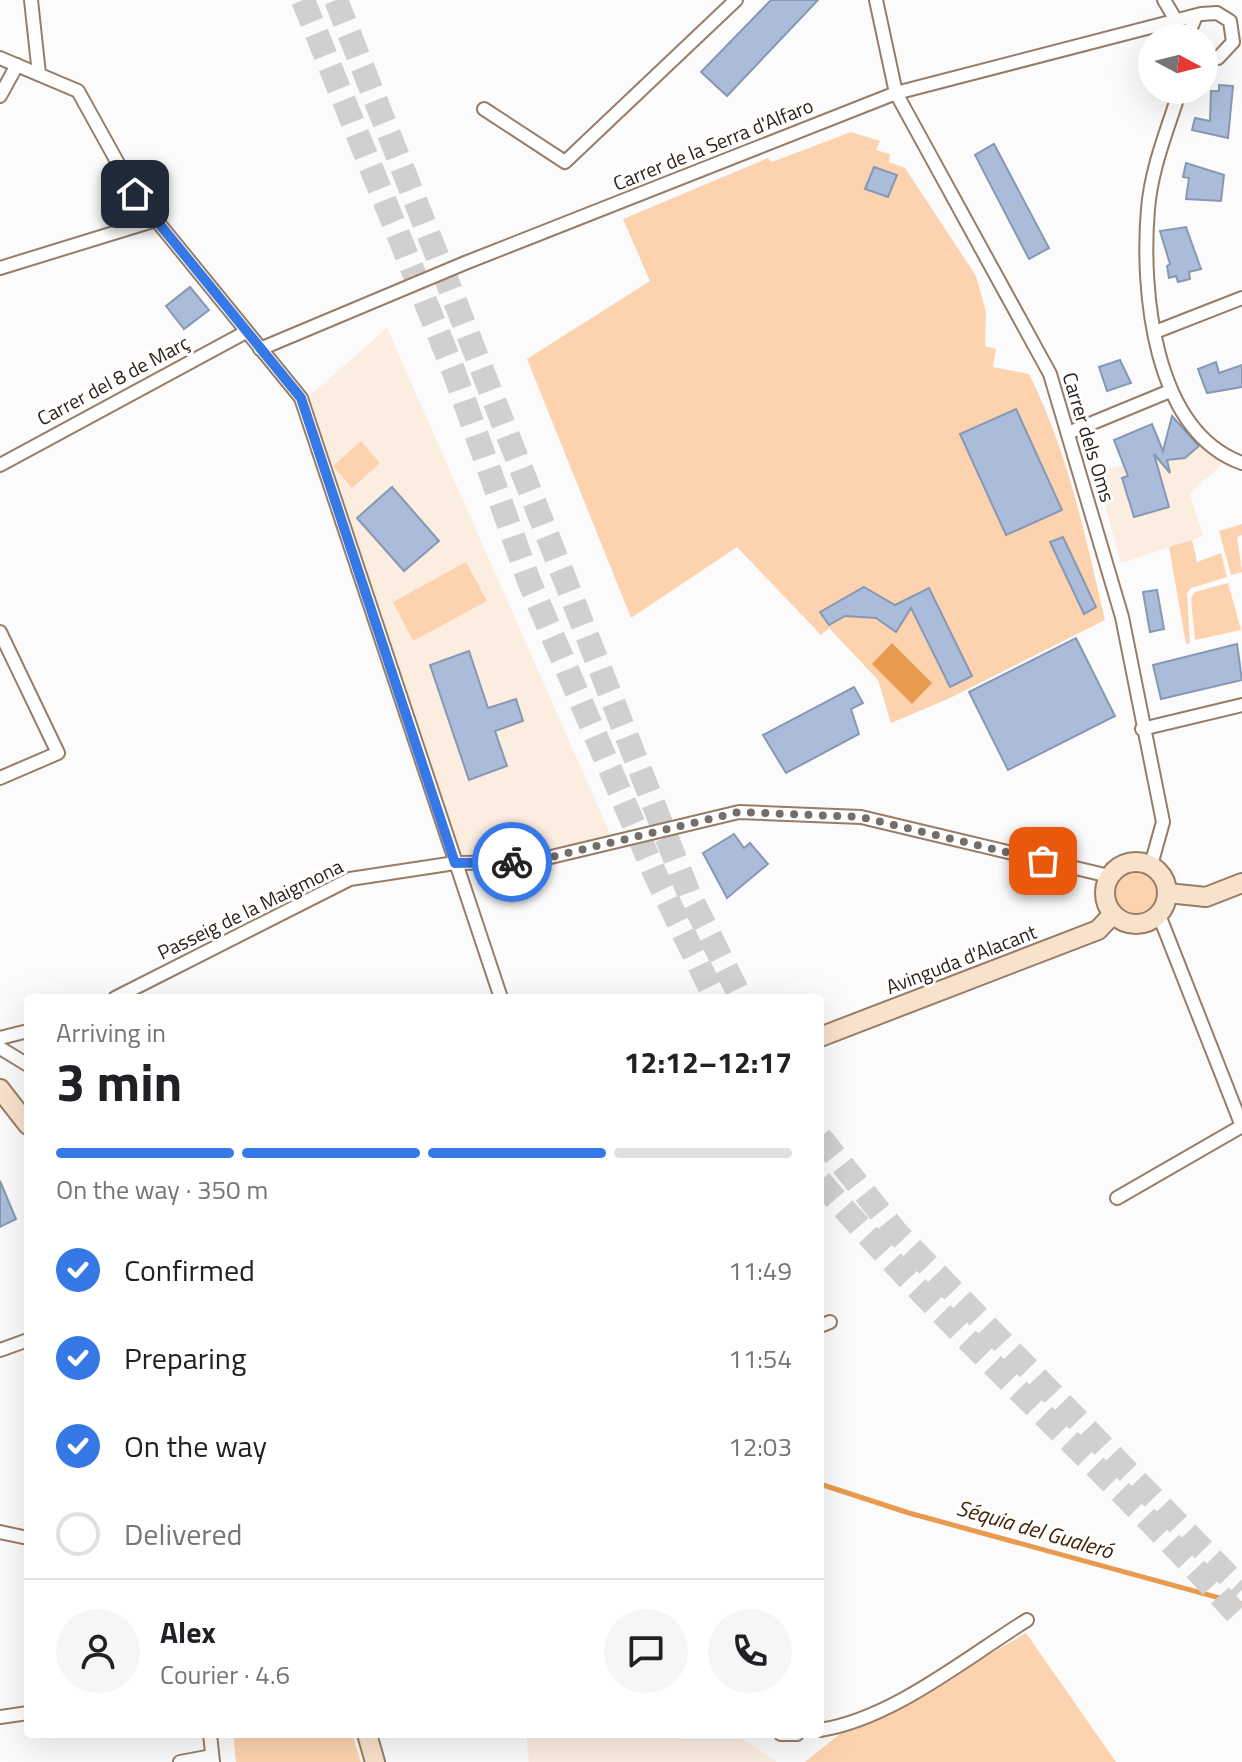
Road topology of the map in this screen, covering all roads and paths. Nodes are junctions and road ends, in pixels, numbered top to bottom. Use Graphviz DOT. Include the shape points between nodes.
graph roads {
  1 [pos="31,0"];
  2 [pos="736,0"];
  3 [pos="876,0"];
  4 [pos="1164,0"];
  5 [pos="1195,18"];
  6 [pos="1177,22"];
  7 [pos="1193,24"];
  8 [pos="1238,28"];
  9 [pos="1236,47"];
  10 [pos="0,58"];
  11 [pos="1218,58"];
  12 [pos="17,65"];
  13 [pos="39,74"];
  14 [pos="896,93"];
  15 [pos="0,96"];
  16 [pos="1176,104"];
  17 [pos="484,109"];
  18 [pos="156,220"];
  19 [pos="0,268"];
  20 [pos="1242,298"];
  21 [pos="246,332"];
  22 [pos="1155,332"];
  23 [pos="260,349"];
  24 [pos="1170,391"];
  25 [pos="1068,433"];
  26 [pos="1242,463"];
  27 [pos="0,465"];
  28 [pos="0,632"];
  29 [pos="1242,705"];
  30 [pos="1142,729"];
  31 [pos="0,778"];
  32 [pos="455,863"];
  33 [pos="1151,865"];
  34 [pos="1109,876"];
  35 [pos="1242,883"];
  36 [pos="1168,893"];
  37 [pos="1113,914"];
  38 [pos="1159,915"];
  39 [pos="123,994"];
  40 [pos="500,994"];
  41 [pos="24,1032"];
  42 [pos="824,1035"];
  43 [pos="0,1038"];
  44 [pos="0,1048"];
  45 [pos="24,1063"];
  46 [pos="0,1089"];
  47 [pos="24,1120"];
  48 [pos="1117,1198"];
  49 [pos="24,1341"];
  50 [pos="0,1350"];
  51 [pos="0,1532"];
  52 [pos="24,1537"];
  53 [pos="1027,1620"];
  54 [pos="24,1714"];
  55 [pos="0,1717"];
  56 [pos="824,1729"];
  57 [pos="210,1738"];
  58 [pos="368,1738"];
  59 [pos="212,1759"];
  60 [pos="180,1762"];
  61 [pos="375,1762"];
  1 -- 13 [label="street"];
  2 -- 17 [label="street" via="565,162"];
  3 -- 14 [label="street, Carrer dels Oms"];
  4 -- 6 [label="street"];
  5 -- 6 [label="street, Carrer de la Serra d'Alfaro"];
  5 -- 7 [label="street"];
  5 -- 8 [label="street" via="1217,13"];
  6 -- 14 [label="street, Carrer de la Serra d'Alfaro"];
  8 -- 9 [label="street"];
  9 -- 11 [label="street"];
  10 -- 12 [label="street"];
  12 -- 13 [label="street"];
  12 -- 15 [label="street"];
  13 -- 18 [label="street" via="78,91 135,194"];
  14 -- 23 [label="street, Carrer de la Serra d'Alfaro"];
  14 -- 25 [label="street, Carrer dels Oms" via="1050,374"];
  16 -- 22 [label="street" via="1148,207"];
  18 -- 19 [label="street"];
  18 -- 21 [label="street"];
  20 -- 22 [label="street"];
  21 -- 23 [label="street"];
  21 -- 27 [label="street, Carrer del 8 de Març"];
  22 -- 24 [label="street"];
  23 -- 32 [label="street" via="301,398"];
  24 -- 25 [label="street"];
  24 -- 26 [label="street" via="1202,439"];
  25 -- 30 [label="street, Carrer dels Oms" via="1122,617"];
  28 -- 31 [label="street" via="58,753"];
  29 -- 30 [label="street"];
  30 -- 33 [label="street, Carrer dels Oms" via="1163,822"];
  32 -- 34 [label="street, Passeig de la Maigmona" via="530,862 739,812 861,817"];
  32 -- 39 [label="street, Passeig de la Maigmona" via="350,879"];
  32 -- 40 [label="street"];
  33 -- 34 [label="street" via="1133,861"];
  33 -- 36 [label="street" via="1163,877"];
  34 -- 37 [label="street" via="1105,896"];
  35 -- 36 [label="street" via="1206,897"];
  36 -- 38 [label="street"];
  37 -- 38 [label="street" via="1139,924"];
  37 -- 42 [label="street, Avinguda d'Alacant" via="1098,930"];
  38 -- 48 [label="street" via="1242,1126"];
  41 -- 43 [label="street"];
  44 -- 45 [label="street"];
  46 -- 47 [label="street"];
  49 -- 50 [label="street"];
  51 -- 52 [label="street"];
  53 -- 56 [label="street" via="894,1704"];
  54 -- 55 [label="street"];
  57 -- 59 [label="street"];
  58 -- 61 [label="street"];
  59 -- 60 [label="street"];
}
